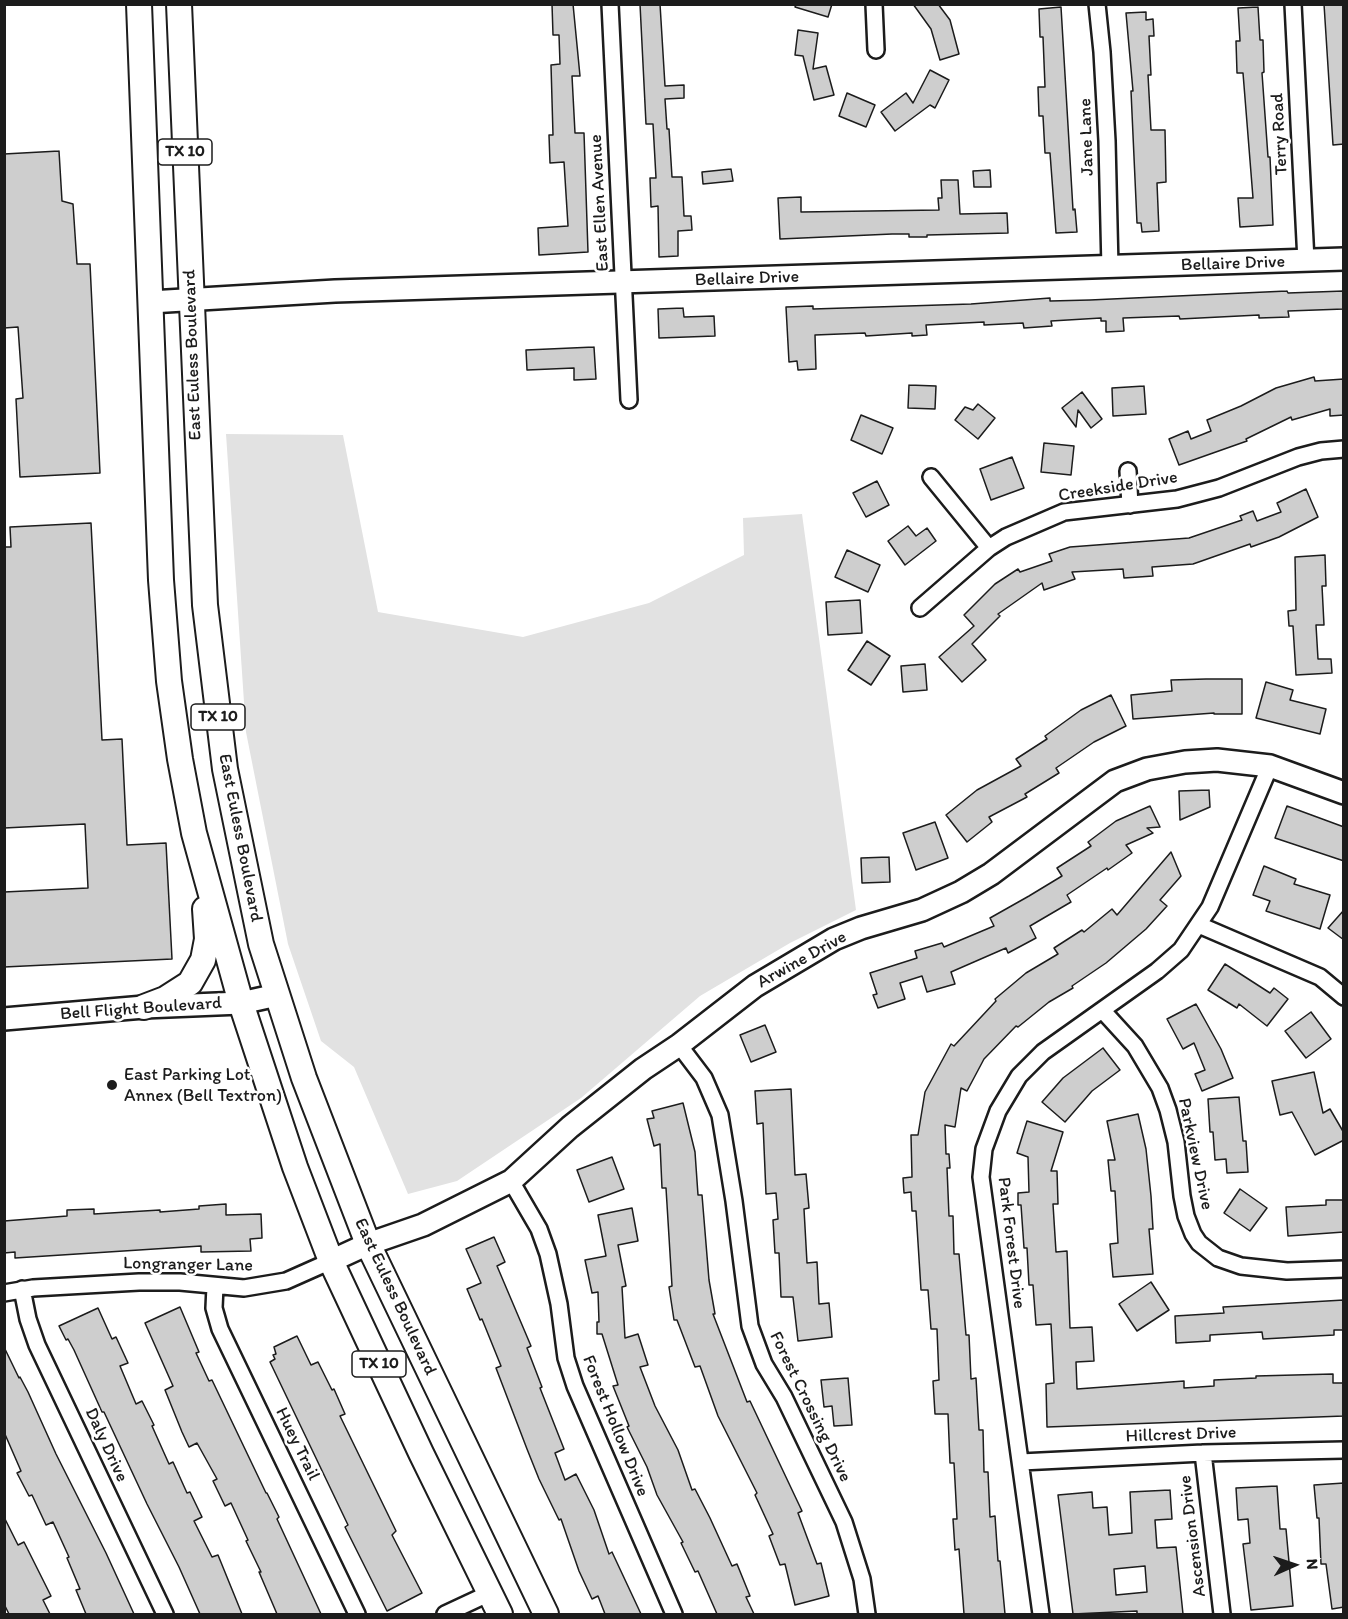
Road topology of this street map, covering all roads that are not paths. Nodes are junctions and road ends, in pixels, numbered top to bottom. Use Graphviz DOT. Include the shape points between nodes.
graph roads {
  1 [pos="139,4"];
  2 [pos="179,4"];
  3 [pos="610,4"];
  4 [pos="874,4"];
  5 [pos="1096,4"];
  6 [pos="1293,4"];
  7 [pos="876,50"];
  8 [pos="1344,259"];
  9 [pos="1306,261"];
  10 [pos="1110,268"];
  11 [pos="624,282"];
  12 [pos="191,300"];
  13 [pos="150,302"];
  14 [pos="629,400"];
  15 [pos="1344,449"];
  16 [pos="1128,471"];
  17 [pos="931,477"];
  18 [pos="1130,505"];
  19 [pos="989,548"];
  20 [pos="920,608"];
  21 [pos="1270,766"];
  22 [pos="1344,793"];
  23 [pos="194,833"];
  24 [pos="1199,925"];
  25 [pos="277,995"];
  26 [pos="1344,997"];
  27 [pos="241,1002"];
  28 [pos="144,1007"];
  29 [pos="1103,1011"];
  30 [pos="4,1018"];
  31 [pos="679,1045"];
  32 [pos="511,1181"];
  33 [pos="368,1244"];
  34 [pos="331,1261"];
  35 [pos="1344,1269"];
  36 [pos="215,1286"];
  37 [pos="22,1289"];
  38 [pos="4,1293"];
  39 [pos="1344,1450"];
  40 [pos="1203,1453"];
  41 [pos="1021,1462"];
  42 [pos="495,1604"];
  43 [pos="165,1614"];
  44 [pos="357,1614"];
  45 [pos="445,1614"];
  46 [pos="546,1614"];
  47 [pos="674,1614"];
  48 [pos="867,1614"];
  49 [pos="1041,1614"];
  50 [pos="1222,1614"];
  1 -- 13 [label="main road, East Euless Boulevard / TX 10"];
  2 -- 12 [label="main road, East Euless Boulevard / TX 10"];
  3 -- 11 [label="street, East Ellen Avenue"];
  4 -- 7 [label="street"];
  5 -- 10 [label="street, Jane Lane" via="1107,141"];
  6 -- 9 [label="street, Terry Road"];
  8 -- 9 [label="street, Bellaire Drive"];
  9 -- 10 [label="street, Bellaire Drive"];
  10 -- 11 [label="street, Bellaire Drive"];
  11 -- 12 [label="street, Bellaire Drive" via="335,291"];
  11 -- 14 [label="street, East Ellen Avenue"];
  12 -- 13 [label="street, Bellaire Drive"];
  12 -- 25 [label="main road, East Euless Boulevard / TX 10" via="205,605 222,746 242,860"];
  13 -- 23 [label="main road, East Euless Boulevard / TX 10" via="164,632"];
  15 -- 18 [label="street, Creekside Drive" via="1298,457 1219,488 1177,499"];
  16 -- 18 [label="street"];
  17 -- 19 [label="street"];
  18 -- 19 [label="street, Creekside Drive" via="1064,512"];
  19 -- 20 [label="street, Creekside Drive"];
  21 -- 22 [label="street, Arwine Drive"];
  21 -- 24 [label="street, Park Forest Drive"];
  21 -- 31 [label="street, Arwine Drive" via="1217,760 1185,762 1147,769 1115,781 991,874 922,910 834,939 755,986"];
  23 -- 27 [label="main road, East Euless Boulevard / TX 10"];
  23 -- 28 [label="main road" via="206,918 203,960 190,983"];
  24 -- 26 [label="street" via="1320,977"];
  24 -- 29 [label="street, Park Forest Drive" via="1181,950 1157,972"];
  25 -- 27 [label="street, Bell Flight Boulevard"];
  25 -- 33 [label="main road, East Euless Boulevard / TX 10" via="304,1078"];
  27 -- 28 [label="street, Bell Flight Boulevard"];
  27 -- 34 [label="main road, East Euless Boulevard / TX 10" via="295,1167"];
  28 -- 30 [label="street, Bell Flight Boulevard"];
  29 -- 35 [label="street, Parkview Drive" via="1135,1046 1160,1088 1176,1142 1186,1216 1198,1243 1218,1258 1242,1266"];
  29 -- 41 [label="street, Park Forest Drive" via="1042,1052 1019,1076 998,1111 984,1149 981,1177"];
  31 -- 32 [label="street, Arwine Drive" via="570,1126"];
  31 -- 48 [label="street, Forest Crossing Drive" via="704,1078 720,1115 750,1326 764,1364 844,1522 862,1579"];
  32 -- 33 [label="street, Arwine Drive" via="423,1225"];
  32 -- 47 [label="street, Forest Hollow Drive" via="539,1229 548,1254 566,1358 575,1386"];
  33 -- 34 [label="street, Arwine Drive"];
  33 -- 46 [label="main road, East Euless Boulevard / TX 10"];
  34 -- 36 [label="street, Longranger Lane" via="286,1281 244,1288"];
  34 -- 42 [label="main road, East Euless Boulevard / TX 10"];
  36 -- 37 [label="street, Longranger Lane" via="139,1282"];
  36 -- 44 [label="street, Huey Trail" via="214,1308 220,1329"];
  37 -- 38 [label="street, Longranger Lane"];
  37 -- 43 [label="street, Daly Drive" via="37,1345"];
  39 -- 40 [label="street, Hillcrest Drive"];
  40 -- 41 [label="street, Hillcrest Drive"];
  40 -- 50 [label="street, Ascension Drive"];
  41 -- 49 [label="street, Park Forest Drive"];
  42 -- 45 [label="street"];
}
